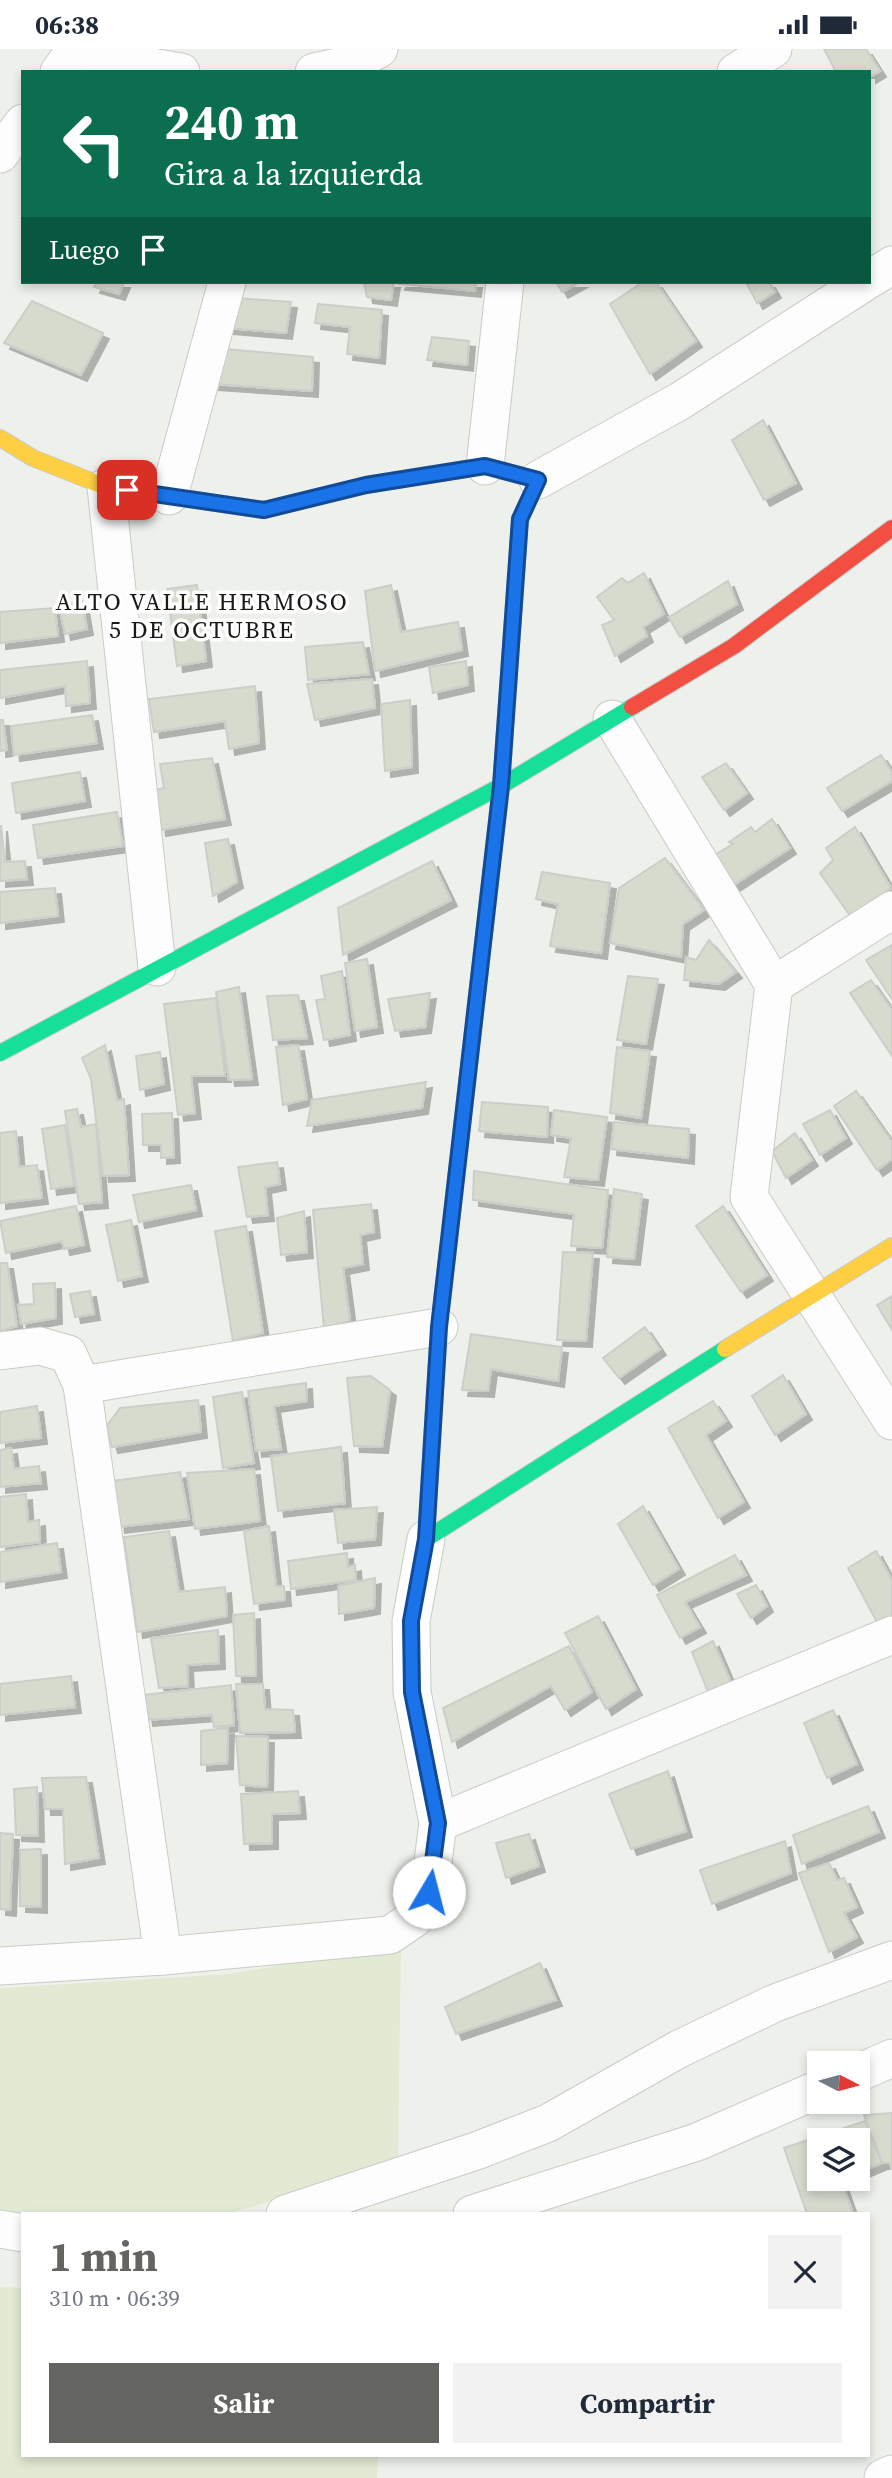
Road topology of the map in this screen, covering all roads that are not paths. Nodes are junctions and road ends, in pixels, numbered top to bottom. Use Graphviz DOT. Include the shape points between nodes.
graph roads {
  1 [pos="78,49"];
  2 [pos="379,49"];
  3 [pos="773,49"];
  4 [pos="61,70"];
  5 [pos="169,70"];
  6 [pos="323,70"];
  7 [pos="739,70"];
  8 [pos="21,126"];
  9 [pos="0,154"];
  10 [pos="892,265"];
  11 [pos="871,278"];
  12 [pos="226,284"];
  13 [pos="505,284"];
  14 [pos="862,284"];
  15 [pos="0,438"];
  16 [pos="485,466"];
  17 [pos="538,480"];
  18 [pos="106,487"];
  19 [pos="169,496"];
  20 [pos="892,528"];
  21 [pos="612,719"];
  22 [pos="501,786"];
  23 [pos="892,909"];
  24 [pos="157,967"];
  25 [pos="774,985"];
  26 [pos="0,1053"];
  27 [pos="892,1246"];
  28 [pos="811,1294"];
  29 [pos="439,1327"];
  30 [pos="0,1351"];
  31 [pos="82,1385"];
  32 [pos="892,1421"];
  33 [pos="426,1539"];
  34 [pos="892,1635"];
  35 [pos="438,1823"];
  36 [pos="163,1957"];
  37 [pos="892,1959"];
  38 [pos="0,1966"];
  39 [pos="892,2058"];
  40 [pos="870,2068"];
  41 [pos="807,2094"];
  42 [pos="291,2212"];
  43 [pos="478,2212"];
  44 [pos="0,2229"];
  45 [pos="21,2233"];
  46 [pos="892,2474"];
  47 [pos="883,2478"];
  1 -- 4 [label="street"];
  1 -- 5 [label="street"];
  2 -- 6 [label="street" via="351,64"];
  3 -- 7 [label="street"];
  8 -- 9 [label="street"];
  10 -- 11 [label="street"];
  12 -- 19 [label="street"];
  13 -- 16 [label="street"];
  14 -- 17 [label="street" via="680,401"];
  15 -- 18 [label="street" via="33,458"];
  16 -- 17 [label="street"];
  16 -- 19 [label="street" via="366,485 264,510"];
  17 -- 22 [label="street" via="520,519"];
  18 -- 19 [label="street"];
  18 -- 24 [label="street"];
  20 -- 21 [label="street" via="734,646"];
  21 -- 22 [label="street"];
  21 -- 25 [label="street"];
  22 -- 24 [label="street"];
  22 -- 29 [label="street"];
  23 -- 25 [label="street"];
  24 -- 26 [label="street"];
  25 -- 28 [label="street" via="749,1198"];
  27 -- 28 [label="street"];
  28 -- 32 [label="street"];
  28 -- 33 [label="street"];
  29 -- 31 [label="street"];
  29 -- 33 [label="street"];
  30 -- 31 [label="street" via="40,1346 68,1354"];
  31 -- 36 [label="street"];
  33 -- 35 [label="street" via="411,1621 412,1692"];
  34 -- 35 [label="street"];
  35 -- 36 [label="street" via="429,1892 415,1918 390,1935"];
  36 -- 38 [label="street"];
  37 -- 42 [label="street" via="775,2003 679,2049 548,2123"];
  39 -- 40 [label="street"];
  41 -- 43 [label="street" via="696,2142"];
  44 -- 45 [label="street"];
  46 -- 47 [label="street"];
}
